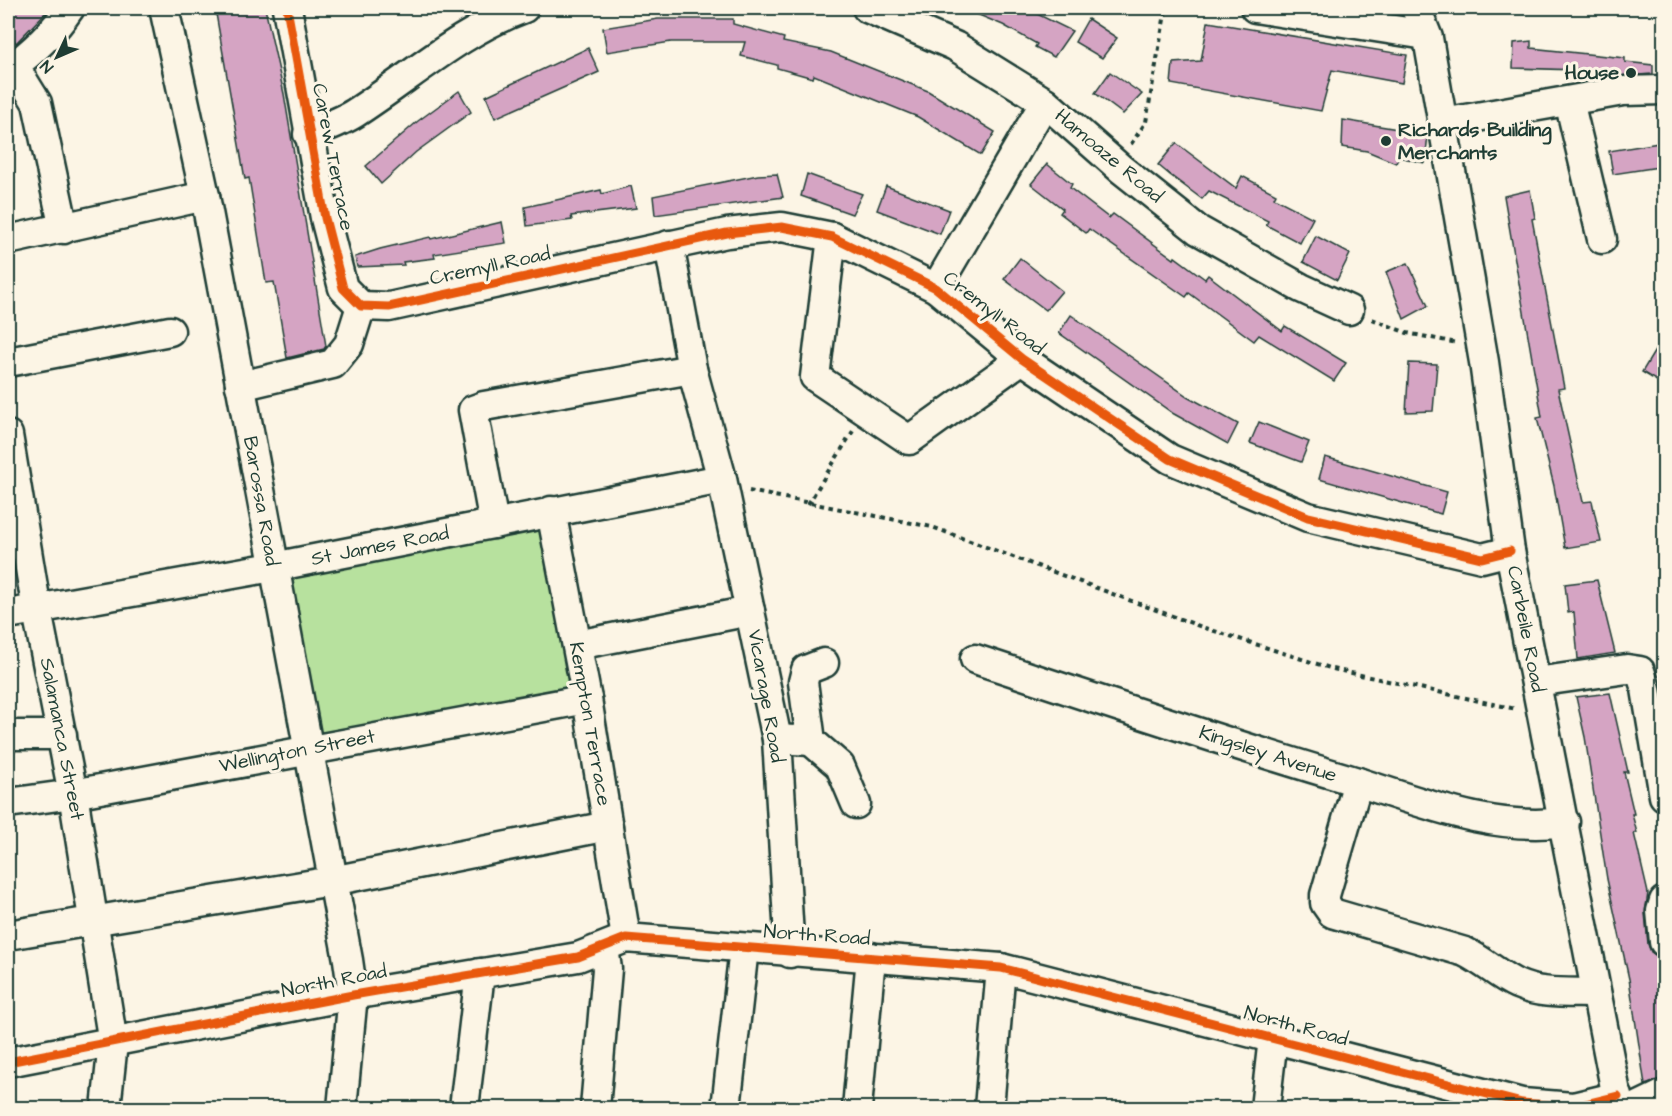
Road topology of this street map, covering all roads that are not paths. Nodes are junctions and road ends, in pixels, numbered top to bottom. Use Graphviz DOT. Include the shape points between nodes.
graph roads {
  1 [pos="70,8"];
  2 [pos="164,8"];
  3 [pos="286,8"];
  4 [pos="524,8"];
  5 [pos="867,8"];
  6 [pos="1255,8"];
  7 [pos="1416,8"];
  8 [pos="1426,35"];
  9 [pos="11,68"];
  10 [pos="1665,90"];
  11 [pos="1569,101"];
  12 [pos="1045,102"];
  13 [pos="1443,123"];
  14 [pos="308,134"];
  15 [pos="206,196"];
  16 [pos="64,229"];
  17 [pos="832,237"];
  18 [pos="1602,239"];
  19 [pos="8,240"];
  20 [pos="669,245"];
  21 [pos="936,288"];
  22 [pos="361,306"];
  23 [pos="1349,310"];
  24 [pos="170,331"];
  25 [pos="1022,359"];
  26 [pos="8,362"];
  27 [pos="692,369"];
  28 [pos="240,386"];
  29 [pos="8,435"];
  30 [pos="724,487"];
  31 [pos="550,511"];
  32 [pos="494,524"];
  33 [pos="1510,551"];
  34 [pos="273,567"];
  35 [pos="37,611"];
  36 [pos="750,611"];
  37 [pos="8,614"];
  38 [pos="577,645"];
  39 [pos="975,659"];
  40 [pos="824,663"];
  41 [pos="1536,682"];
  42 [pos="587,699"];
  43 [pos="8,735"];
  44 [pos="62,735"];
  45 [pos="777,739"];
  46 [pos="811,741"];
  47 [pos="308,749"];
  48 [pos="1358,782"];
  49 [pos="73,794"];
  50 [pos="1665,796"];
  51 [pos="8,803"];
  52 [pos="856,804"];
  53 [pos="1565,822"];
  54 [pos="608,826"];
  55 [pos="332,881"];
  56 [pos="1665,901"];
  57 [pos="94,920"];
  58 [pos="8,935"];
  59 [pos="1665,942"];
  60 [pos="615,943"];
  61 [pos="744,948"];
  62 [pos="790,953"];
  63 [pos="872,957"];
  64 [pos="1001,968"];
  65 [pos="480,973"];
  66 [pos="1596,993"];
  67 [pos="352,995"];
  68 [pos="1273,1038"];
  69 [pos="113,1043"];
  70 [pos="8,1062"];
  71 [pos="1665,1094"];
  72 [pos="1624,1104"];
  73 [pos="1521,1106"];
  74 [pos="105,1108"];
  75 [pos="342,1108"];
  76 [pos="464,1108"];
  77 [pos="595,1108"];
  78 [pos="726,1108"];
  79 [pos="857,1108"];
  80 [pos="989,1108"];
  81 [pos="1265,1108"];
  1 -- 9 [label="street" via="57,27"];
  2 -- 15 [label="street, Barossa Road"];
  3 -- 14 [label="street, Carew Terrace"];
  4 -- 14 [label="street" via="493,19 353,115"];
  5 -- 12 [label="street, Hamoaze Road" via="954,46"];
  6 -- 8 [label="street"];
  7 -- 8 [label="street, Carbeile Road"];
  8 -- 13 [label="street, Carbeile Road"];
  9 -- 16 [label="street" via="37,103"];
  10 -- 11 [label="street" via="1623,91"];
  11 -- 13 [label="street"];
  11 -- 18 [label="street"];
  12 -- 21 [label="street"];
  12 -- 23 [label="street, Hamoaze Road" via="1198,230 1301,288"];
  13 -- 33 [label="street, Carbeile Road" via="1481,340"];
  14 -- 22 [label="street, Carew Terrace" via="343,288"];
  15 -- 16 [label="street"];
  15 -- 28 [label="street, Barossa Road"];
  16 -- 19 [label="street"];
  17 -- 20 [label="street, Cremyll Road" via="782,227"];
  17 -- 21 [label="street, Cremyll Road"];
  17 -- 25 [label="street, Cremyll Road" via="815,377 909,440"];
  20 -- 22 [label="street, Cremyll Road" via="389,307"];
  20 -- 27 [label="street, Vicarage Road"];
  21 -- 25 [label="street, Cremyll Road"];
  22 -- 28 [label="street" via="349,344 333,364"];
  24 -- 26 [label="street"];
  25 -- 33 [label="street, Cremyll Road" via="1170,459 1308,517 1482,558"];
  27 -- 30 [label="street, Vicarage Road"];
  27 -- 32 [label="street" via="473,410"];
  28 -- 34 [label="street, Barossa Road"];
  29 -- 35 [label="street, Salamanca Street"];
  30 -- 31 [label="street, St James Road"];
  30 -- 36 [label="street, Vicarage Road"];
  31 -- 32 [label="street, St James Road"];
  31 -- 38 [label="street, Kempton Terrace"];
  32 -- 34 [label="street, St James Road"];
  33 -- 41 [label="street, Carbeile Road"];
  34 -- 35 [label="street, St James Road"];
  34 -- 47 [label="street, Barossa Road"];
  35 -- 37 [label="street, St James Road"];
  35 -- 44 [label="street, Salamanca Street"];
  36 -- 38 [label="street"];
  36 -- 45 [label="street, Vicarage Road"];
  38 -- 42 [label="street, Kempton Terrace"];
  39 -- 48 [label="street, Kingsley Avenue"];
  40 -- 46 [label="street" via="807,670 803,682"];
  41 -- 50 [label="street" via="1627,669 1640,671"];
  41 -- 53 [label="street, Carbeile Road"];
  42 -- 47 [label="street, Wellington Street"];
  42 -- 54 [label="street, Kempton Terrace"];
  43 -- 44 [label="street"];
  44 -- 49 [label="street, Salamanca Street"];
  45 -- 46 [label="street"];
  45 -- 62 [label="street, Vicarage Road"];
  46 -- 52 [label="street" via="840,766"];
  47 -- 49 [label="street, Wellington Street"];
  47 -- 55 [label="street, Barossa Road"];
  48 -- 53 [label="street, Kingsley Avenue" via="1485,821 1535,826"];
  48 -- 66 [label="street" via="1325,896 1324,903 1332,913 1465,952 1531,990"];
  49 -- 51 [label="street, Wellington Street"];
  49 -- 57 [label="street, Salamanca Street"];
  53 -- 66 [label="street, Carbeile Road"];
  54 -- 55 [label="street"];
  54 -- 60 [label="street, Kempton Terrace"];
  55 -- 57 [label="street"];
  55 -- 67 [label="street, Barossa Road"];
  56 -- 59 [label="street" via="1661,911"];
  57 -- 58 [label="street"];
  57 -- 69 [label="street, Salamanca Street"];
  60 -- 61 [label="street, North Road"];
  60 -- 65 [label="street, North Road" via="578,957"];
  60 -- 77 [label="street, Kempton Terrace" via="607,969"];
  61 -- 62 [label="street, North Road"];
  61 -- 78 [label="street"];
  62 -- 63 [label="street, North Road"];
  63 -- 64 [label="street, North Road"];
  63 -- 79 [label="street"];
  64 -- 68 [label="street, North Road"];
  64 -- 80 [label="street"];
  65 -- 67 [label="street, North Road"];
  65 -- 76 [label="street"];
  66 -- 72 [label="street, Carbeile Road"];
  67 -- 69 [label="street, North Road"];
  67 -- 75 [label="street, Barossa Road"];
  68 -- 73 [label="street, North Road"];
  68 -- 81 [label="street"];
  69 -- 70 [label="street, North Road"];
  69 -- 74 [label="street, Salamanca Street"];
  71 -- 72 [label="street, North Road"];
  72 -- 73 [label="street, North Road"];
}
